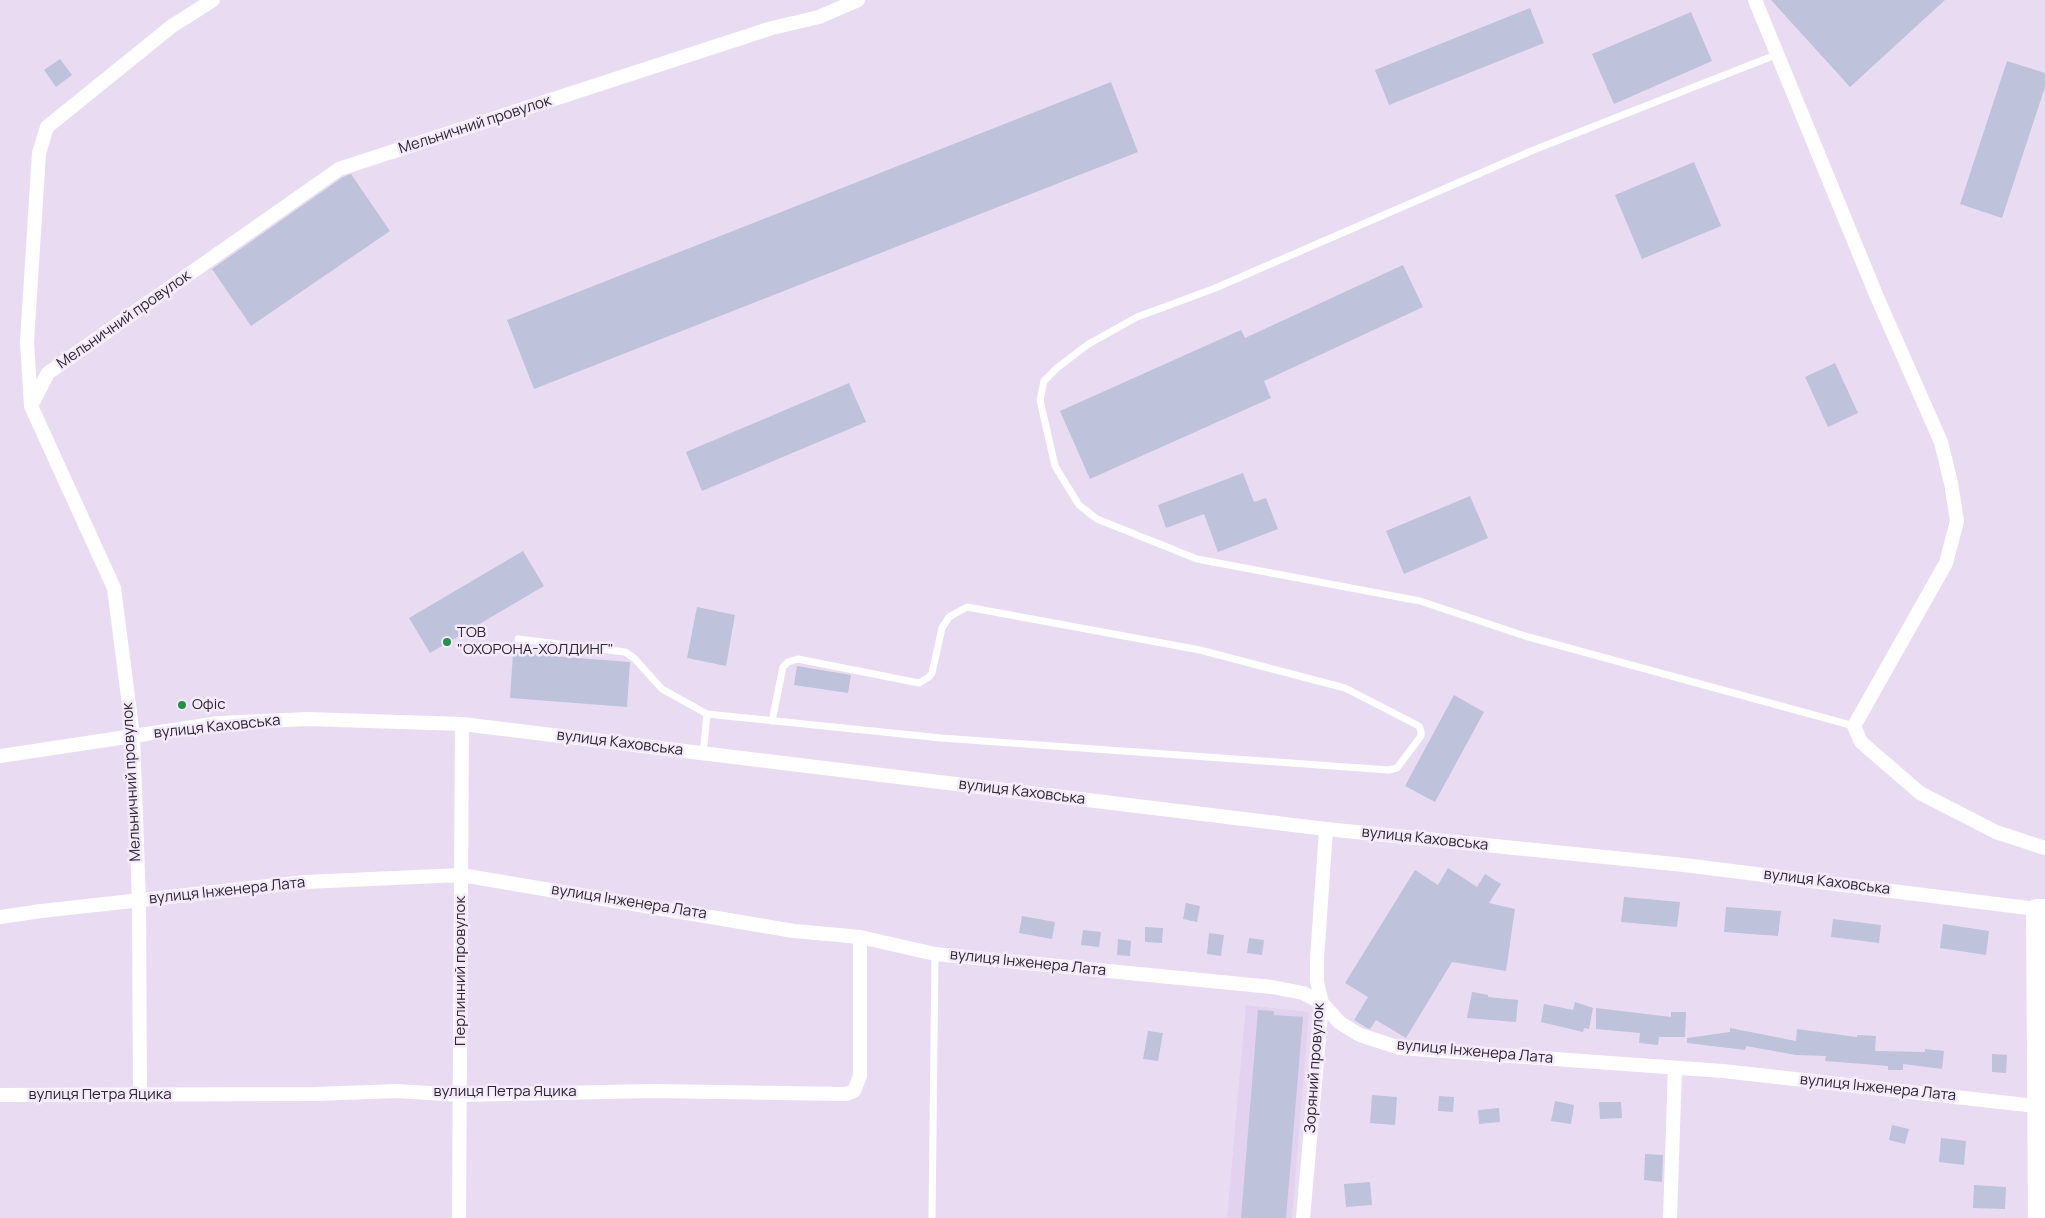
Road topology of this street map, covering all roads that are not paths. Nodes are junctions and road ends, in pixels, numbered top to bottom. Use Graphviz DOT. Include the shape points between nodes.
graph roads {
  1 [pos="213,0"];
  2 [pos="858,0"];
  3 [pos="1755,0"];
  4 [pos="1778,54"];
  5 [pos="31,406"];
  6 [pos="518,639"];
  7 [pos="707,714"];
  8 [pos="772,721"];
  9 [pos="462,724"];
  10 [pos="1854,726"];
  11 [pos="133,736"];
  12 [pos="0,750"];
  13 [pos="18,754"];
  14 [pos="703,754"];
  15 [pos="0,756"];
  16 [pos="1326,829"];
  17 [pos="2045,848"];
  18 [pos="462,875"];
  19 [pos="138,901"];
  20 [pos="2041,909"];
  21 [pos="0,917"];
  22 [pos="860,937"];
  23 [pos="935,954"];
  24 [pos="1322,1003"];
  25 [pos="1675,1068"];
  26 [pos="0,1095"];
  27 [pos="460,1095"];
  28 [pos="140,1096"];
  29 [pos="2042,1107"];
  30 [pos="459,1218"];
  31 [pos="932,1218"];
  32 [pos="1303,1218"];
  33 [pos="1670,1218"];
  34 [pos="2038,1218"];
  1 -- 5 [label="street" via="172,26 47,127 39,152 27,342"];
  2 -- 5 [label="street, Мельничний провулок" via="818,17 762,31 339,169 48,373"];
  3 -- 4 [label="street"];
  4 -- 10 [label="street" via="1941,442 1952,483 1957,521 1946,563"];
  4 -- 10 [label="lane" via="1536,149 1213,289 1137,317 1087,345 1057,368 1044,381 1040,400 1055,466 1079,504 1097,519 1197,559 1420,601 1525,636"];
  5 -- 11 [label="street, Мельничний провулок" via="114,588"];
  6 -- 7 [label="lane" via="625,652 662,689"];
  7 -- 8 [label="lane"];
  7 -- 14 [label="lane"];
  8 -- 8 [label="lane" via="783,667 788,662 798,659 919,683 932,672 942,628 950,617 967,607 1200,650 1345,688 1419,726 1421,736 1397,768 1389,770 941,738"];
  9 -- 11 [label="street, вулиця Каховська" via="307,719 220,723"];
  9 -- 14 [label="street, вулиця Каховська"];
  9 -- 18 [label="street, Перлинний провулок"];
  10 -- 17 [label="street" via="1861,742 1920,793 1996,832"];
  11 -- 13 [label="street, вулиця Каховська"];
  11 -- 19 [label="street, Мельничний провулок"];
  12 -- 13 [label="street"];
  13 -- 15 [label="street, вулиця Каховська"];
  14 -- 16 [label="street, вулиця Каховська"];
  16 -- 20 [label="street, вулиця Каховська" via="1684,864"];
  16 -- 24 [label="street, Зоряний провулок" via="1317,959 1317,982"];
  18 -- 19 [label="street, вулиця Інженера Лата" via="305,882"];
  18 -- 22 [label="street, вулиця Інженера Лата" via="794,931"];
  18 -- 27 [label="street, Перлинний провулок"];
  19 -- 21 [label="street, вулиця Інженера Лата"];
  19 -- 28 [label="street, Мельничний провулок"];
  20 -- 29 [label="street"];
  22 -- 23 [label="street, вулиця Інженера Лата"];
  22 -- 27 [label="street, вулиця Петра Яцика" via="860,1076 854,1091 846,1094 653,1090"];
  23 -- 24 [label="street, вулиця Інженера Лата" via="1272,987 1303,993"];
  23 -- 31 [label="lane"];
  24 -- 25 [label="street, вулиця Інженера Лата" via="1340,1023 1360,1035 1400,1048"];
  24 -- 32 [label="street, Зоряний провулок"];
  25 -- 29 [label="street, вулиця Інженера Лата"];
  25 -- 33 [label="street"];
  26 -- 28 [label="street, вулиця Петра Яцика"];
  27 -- 28 [label="street, вулиця Петра Яцика" via="398,1091"];
  27 -- 30 [label="street, Перлинний провулок"];
  29 -- 34 [label="street"];
}
